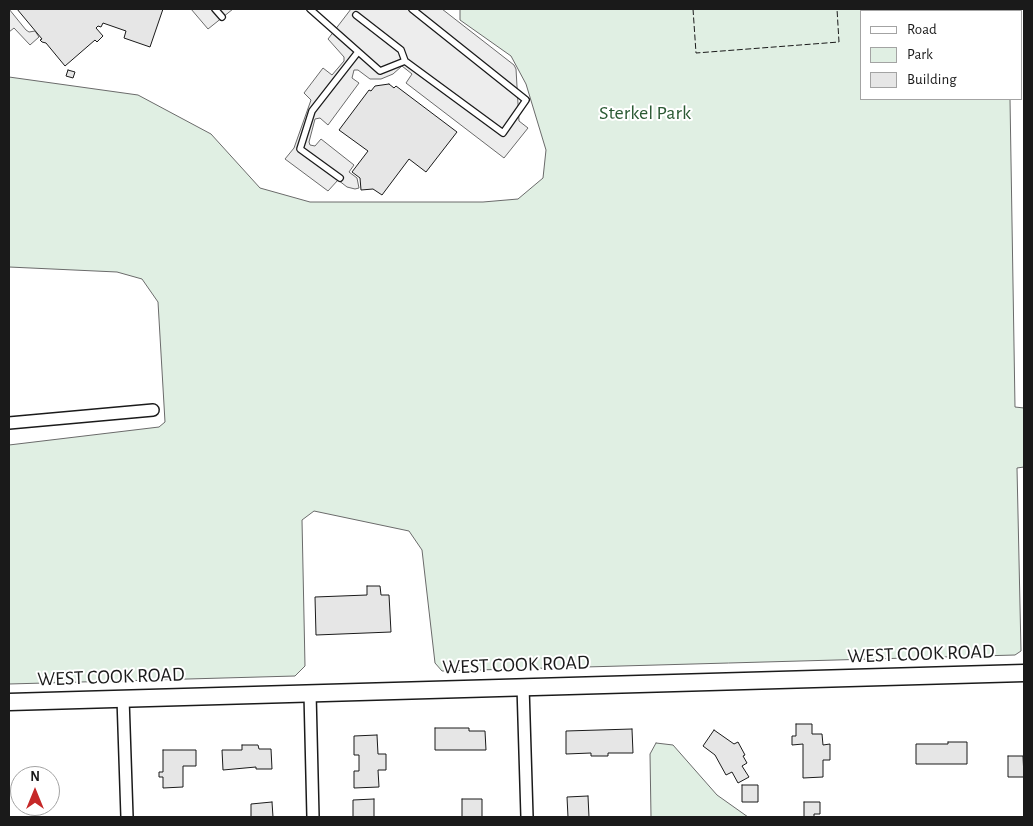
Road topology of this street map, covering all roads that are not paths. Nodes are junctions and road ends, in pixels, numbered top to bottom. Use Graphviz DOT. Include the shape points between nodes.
graph roads {
  1 [pos="215,9"];
  2 [pos="310,9"];
  3 [pos="412,9"];
  4 [pos="356,15"];
  5 [pos="222,17"];
  6 [pos="358,52"];
  7 [pos="406,61"];
  8 [pos="340,178"];
  9 [pos="153,410"];
  10 [pos="9,423"];
  11 [pos="1024,673"];
  12 [pos="522,686"];
  13 [pos="310,693"];
  14 [pos="123,698"];
  15 [pos="9,702"];
  16 [pos="126,817"];
  17 [pos="313,817"];
  18 [pos="527,817"];
  1 -- 5 [label="lane"];
  2 -- 6 [label="lane"];
  3 -- 7 [label="lane" via="526,100 503,133"];
  4 -- 7 [label="lane" via="401,50"];
  6 -- 7 [label="lane" via="380,71"];
  6 -- 8 [label="lane" via="312,111 300,148"];
  9 -- 10 [label="street"];
  11 -- 12 [label="main road, WEST COOK ROAD"];
  12 -- 13 [label="main road, WEST COOK ROAD"];
  12 -- 18 [label="street"];
  13 -- 14 [label="main road, WEST COOK ROAD"];
  13 -- 17 [label="street"];
  14 -- 15 [label="main road, WEST COOK ROAD"];
  14 -- 16 [label="street"];
}
